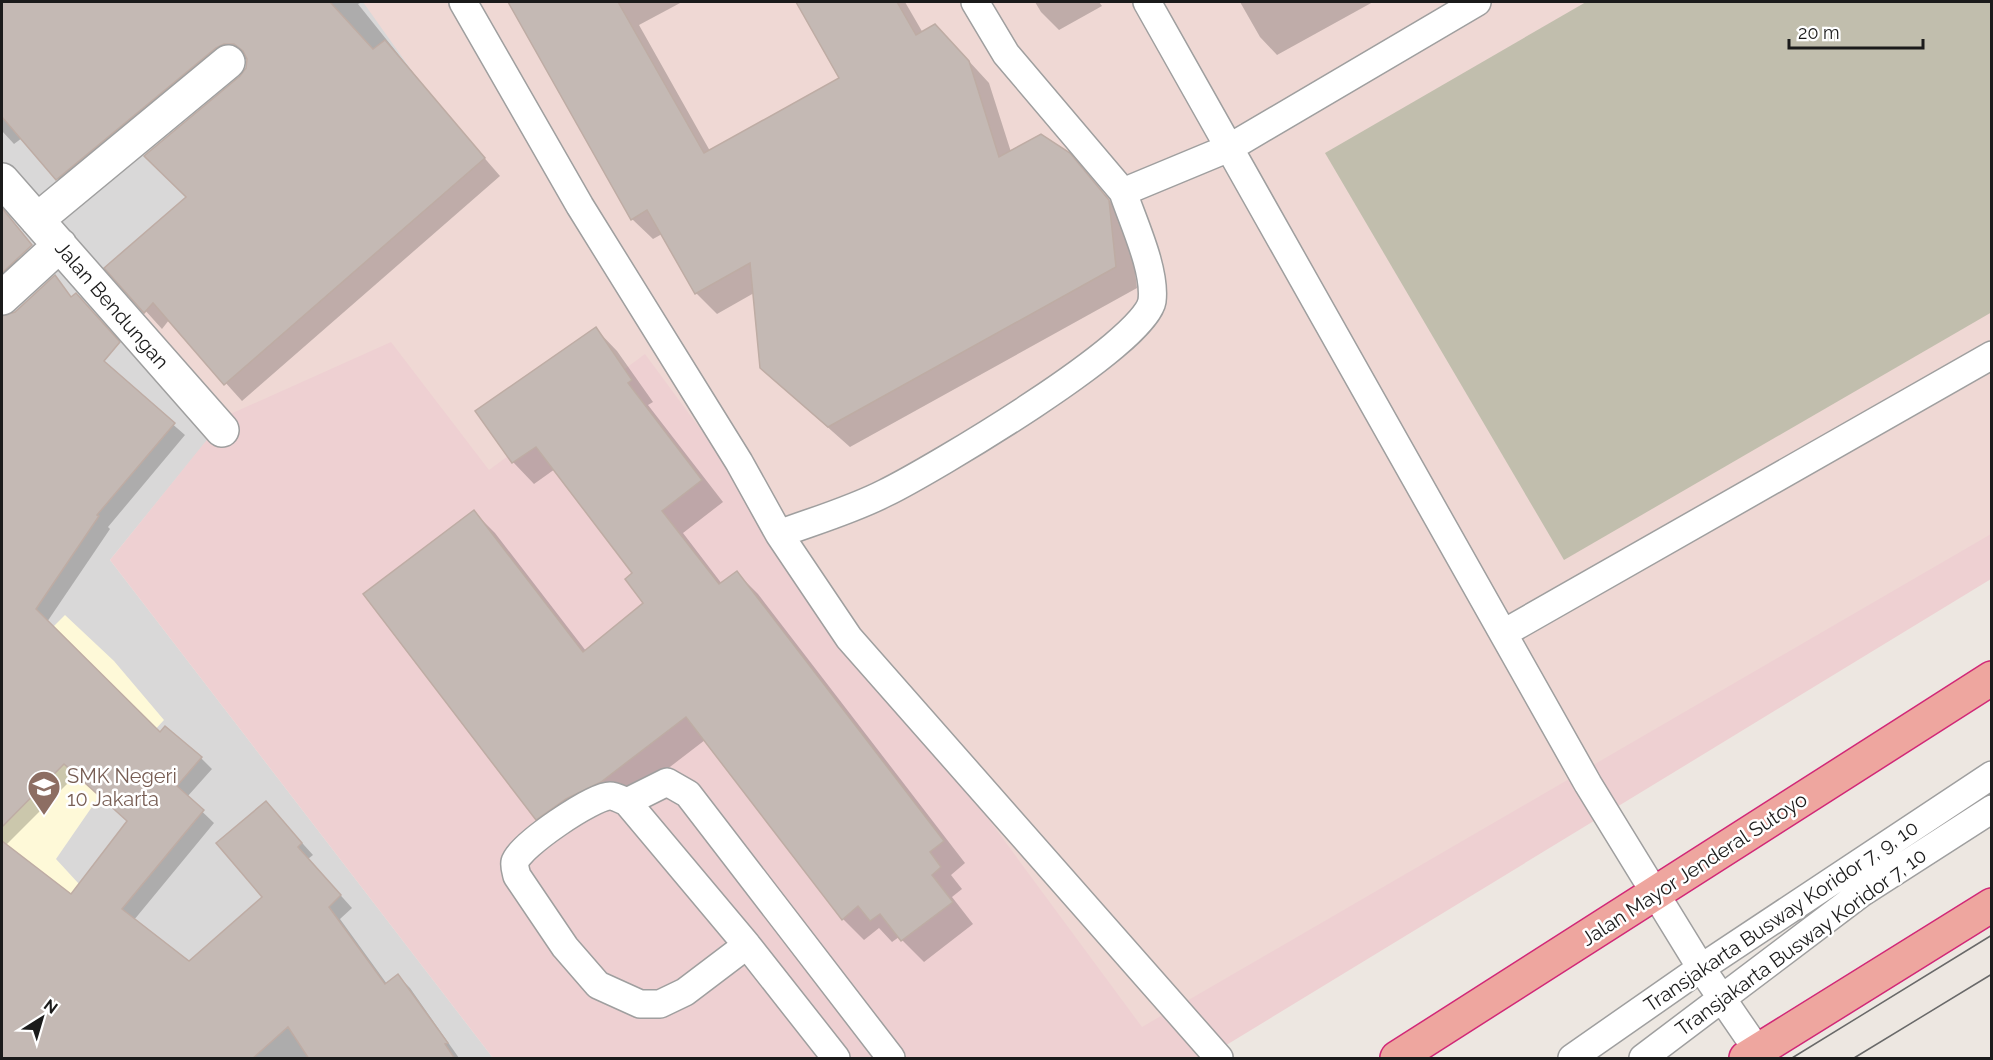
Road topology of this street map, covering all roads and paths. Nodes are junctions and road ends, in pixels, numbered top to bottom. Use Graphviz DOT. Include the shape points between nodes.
graph roads {
  1 [pos="463,2"];
  2 [pos="975,2"];
  3 [pos="1148,2"];
  4 [pos="1477,2"];
  5 [pos="228,62"];
  6 [pos="1229,148"];
  7 [pos="2,180"];
  8 [pos="1123,192"];
  9 [pos="37,220"];
  10 [pos="60,245"];
  11 [pos="2,298"];
  12 [pos="1992,354"];
  13 [pos="222,430"];
  14 [pos="779,534"];
  15 [pos="1504,633"];
  16 [pos="1992,678"];
  17 [pos="1992,776"];
  18 [pos="627,802"];
  19 [pos="1992,809"];
  20 [pos="1655,894"];
  21 [pos="1992,905"];
  22 [pos="747,945"];
  23 [pos="1701,968"];
  24 [pos="1722,999"];
  25 [pos="1752,1055"];
  26 [pos="836,1059"];
  27 [pos="891,1059"];
  28 [pos="1219,1059"];
  29 [pos="1397,1059"];
  30 [pos="1572,1059"];
  31 [pos="1643,1059"];
  1 -- 14 [label="lane" via="580,206 733,452"];
  2 -- 8 [label="lane" via="1006,54"];
  3 -- 6 [label="lane"];
  4 -- 6 [label="lane"];
  5 -- 9 [label="street"];
  6 -- 8 [label="lane"];
  6 -- 15 [label="lane"];
  7 -- 9 [label="street, Jalan Bendungan"];
  8 -- 14 [label="lane" via="1151,283 1152,304 1128,333 1084,369 975,443 884,494"];
  9 -- 10 [label="street, Jalan Bendungan"];
  10 -- 11 [label="street"];
  10 -- 13 [label="street, Jalan Bendungan"];
  12 -- 15 [label="lane"];
  14 -- 28 [label="lane" via="849,638"];
  15 -- 20 [label="lane"];
  16 -- 20 [label="highway, Jalan Mayor Jenderal Sutoyo"];
  17 -- 23 [label="lane, Transjakarta Busway Koridor 7, 9, 10"];
  18 -- 22 [label="lane"];
  18 -- 22 [label="lane" via="610,796 594,800 536,838 514,863 517,876 565,947 598,985 640,1004 660,1004 685,992"];
  18 -- 27 [label="lane" via="667,782 688,794"];
  19 -- 24 [label="lane, Transjakarta Busway Koridor 7, 10" via="1860,894"];
  20 -- 23 [label="lane"];
  20 -- 29 [label="highway, Jalan Mayor Jenderal Sutoyo"];
  21 -- 25 [label="highway"];
  22 -- 26 [label="lane"];
  23 -- 24 [label="lane"];
  23 -- 30 [label="lane, Transjakarta Busway Koridor 7, 9, 10"];
  24 -- 25 [label="lane"];
  24 -- 31 [label="lane, Transjakarta Busway Koridor 7, 10"];
}
